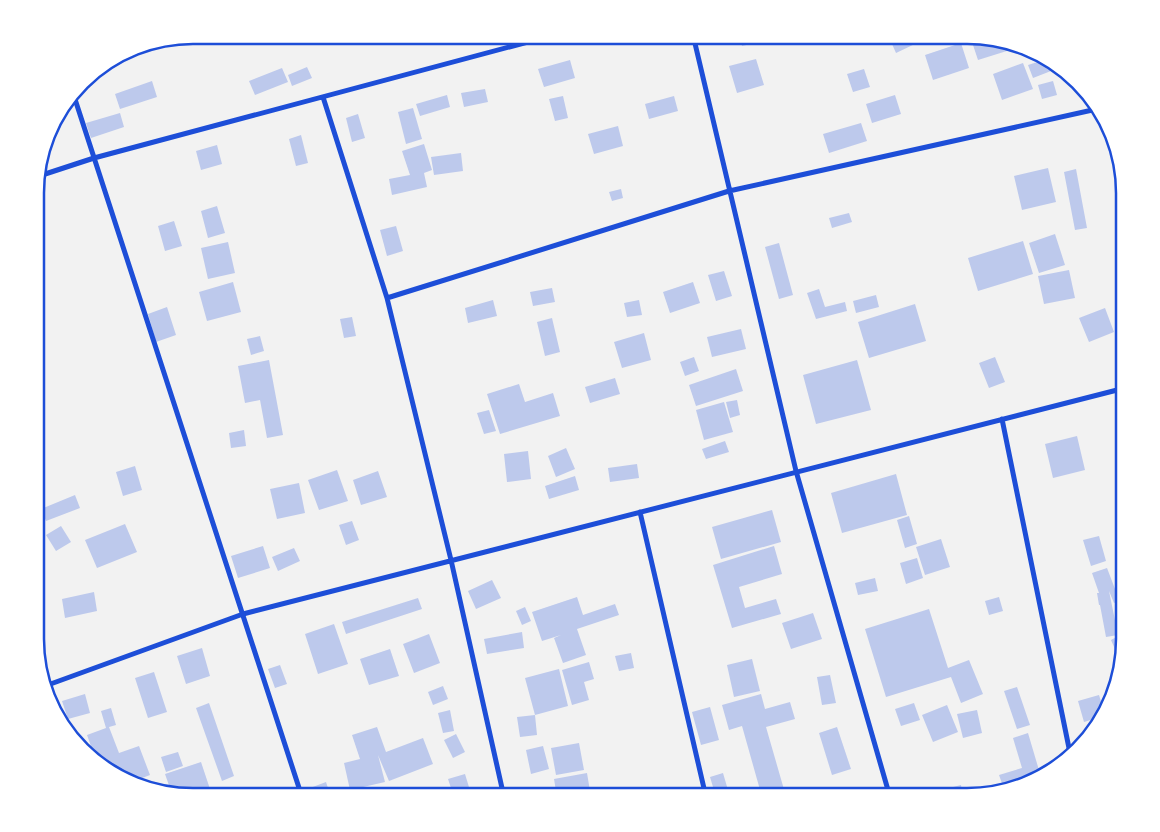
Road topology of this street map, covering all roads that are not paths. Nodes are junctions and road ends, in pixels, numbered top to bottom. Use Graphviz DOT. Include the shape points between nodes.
graph roads {
  1 [pos="520,44"];
  2 [pos="694,44"];
  3 [pos="323,97"];
  4 [pos="76,101"];
  5 [pos="1091,110"];
  6 [pos="94,158"];
  7 [pos="45,174"];
  8 [pos="729,191"];
  9 [pos="387,298"];
  10 [pos="1116,390"];
  11 [pos="1002,419"];
  12 [pos="796,471"];
  13 [pos="640,512"];
  14 [pos="451,560"];
  15 [pos="243,614"];
  16 [pos="51,684"];
  17 [pos="1069,748"];
  18 [pos="299,788"];
  19 [pos="502,788"];
  20 [pos="704,788"];
  21 [pos="887,788"];
  1 -- 3 [label="street"];
  2 -- 8 [label="street"];
  3 -- 6 [label="street"];
  3 -- 9 [label="street"];
  4 -- 6 [label="street"];
  5 -- 8 [label="street"];
  6 -- 7 [label="street"];
  6 -- 15 [label="street"];
  8 -- 9 [label="street"];
  8 -- 12 [label="street"];
  9 -- 14 [label="street"];
  10 -- 11 [label="street"];
  11 -- 12 [label="street"];
  11 -- 17 [label="street"];
  12 -- 13 [label="street"];
  12 -- 21 [label="street"];
  13 -- 14 [label="street"];
  13 -- 20 [label="street"];
  14 -- 15 [label="street"];
  14 -- 19 [label="street"];
  15 -- 16 [label="street"];
  15 -- 18 [label="street"];
}
